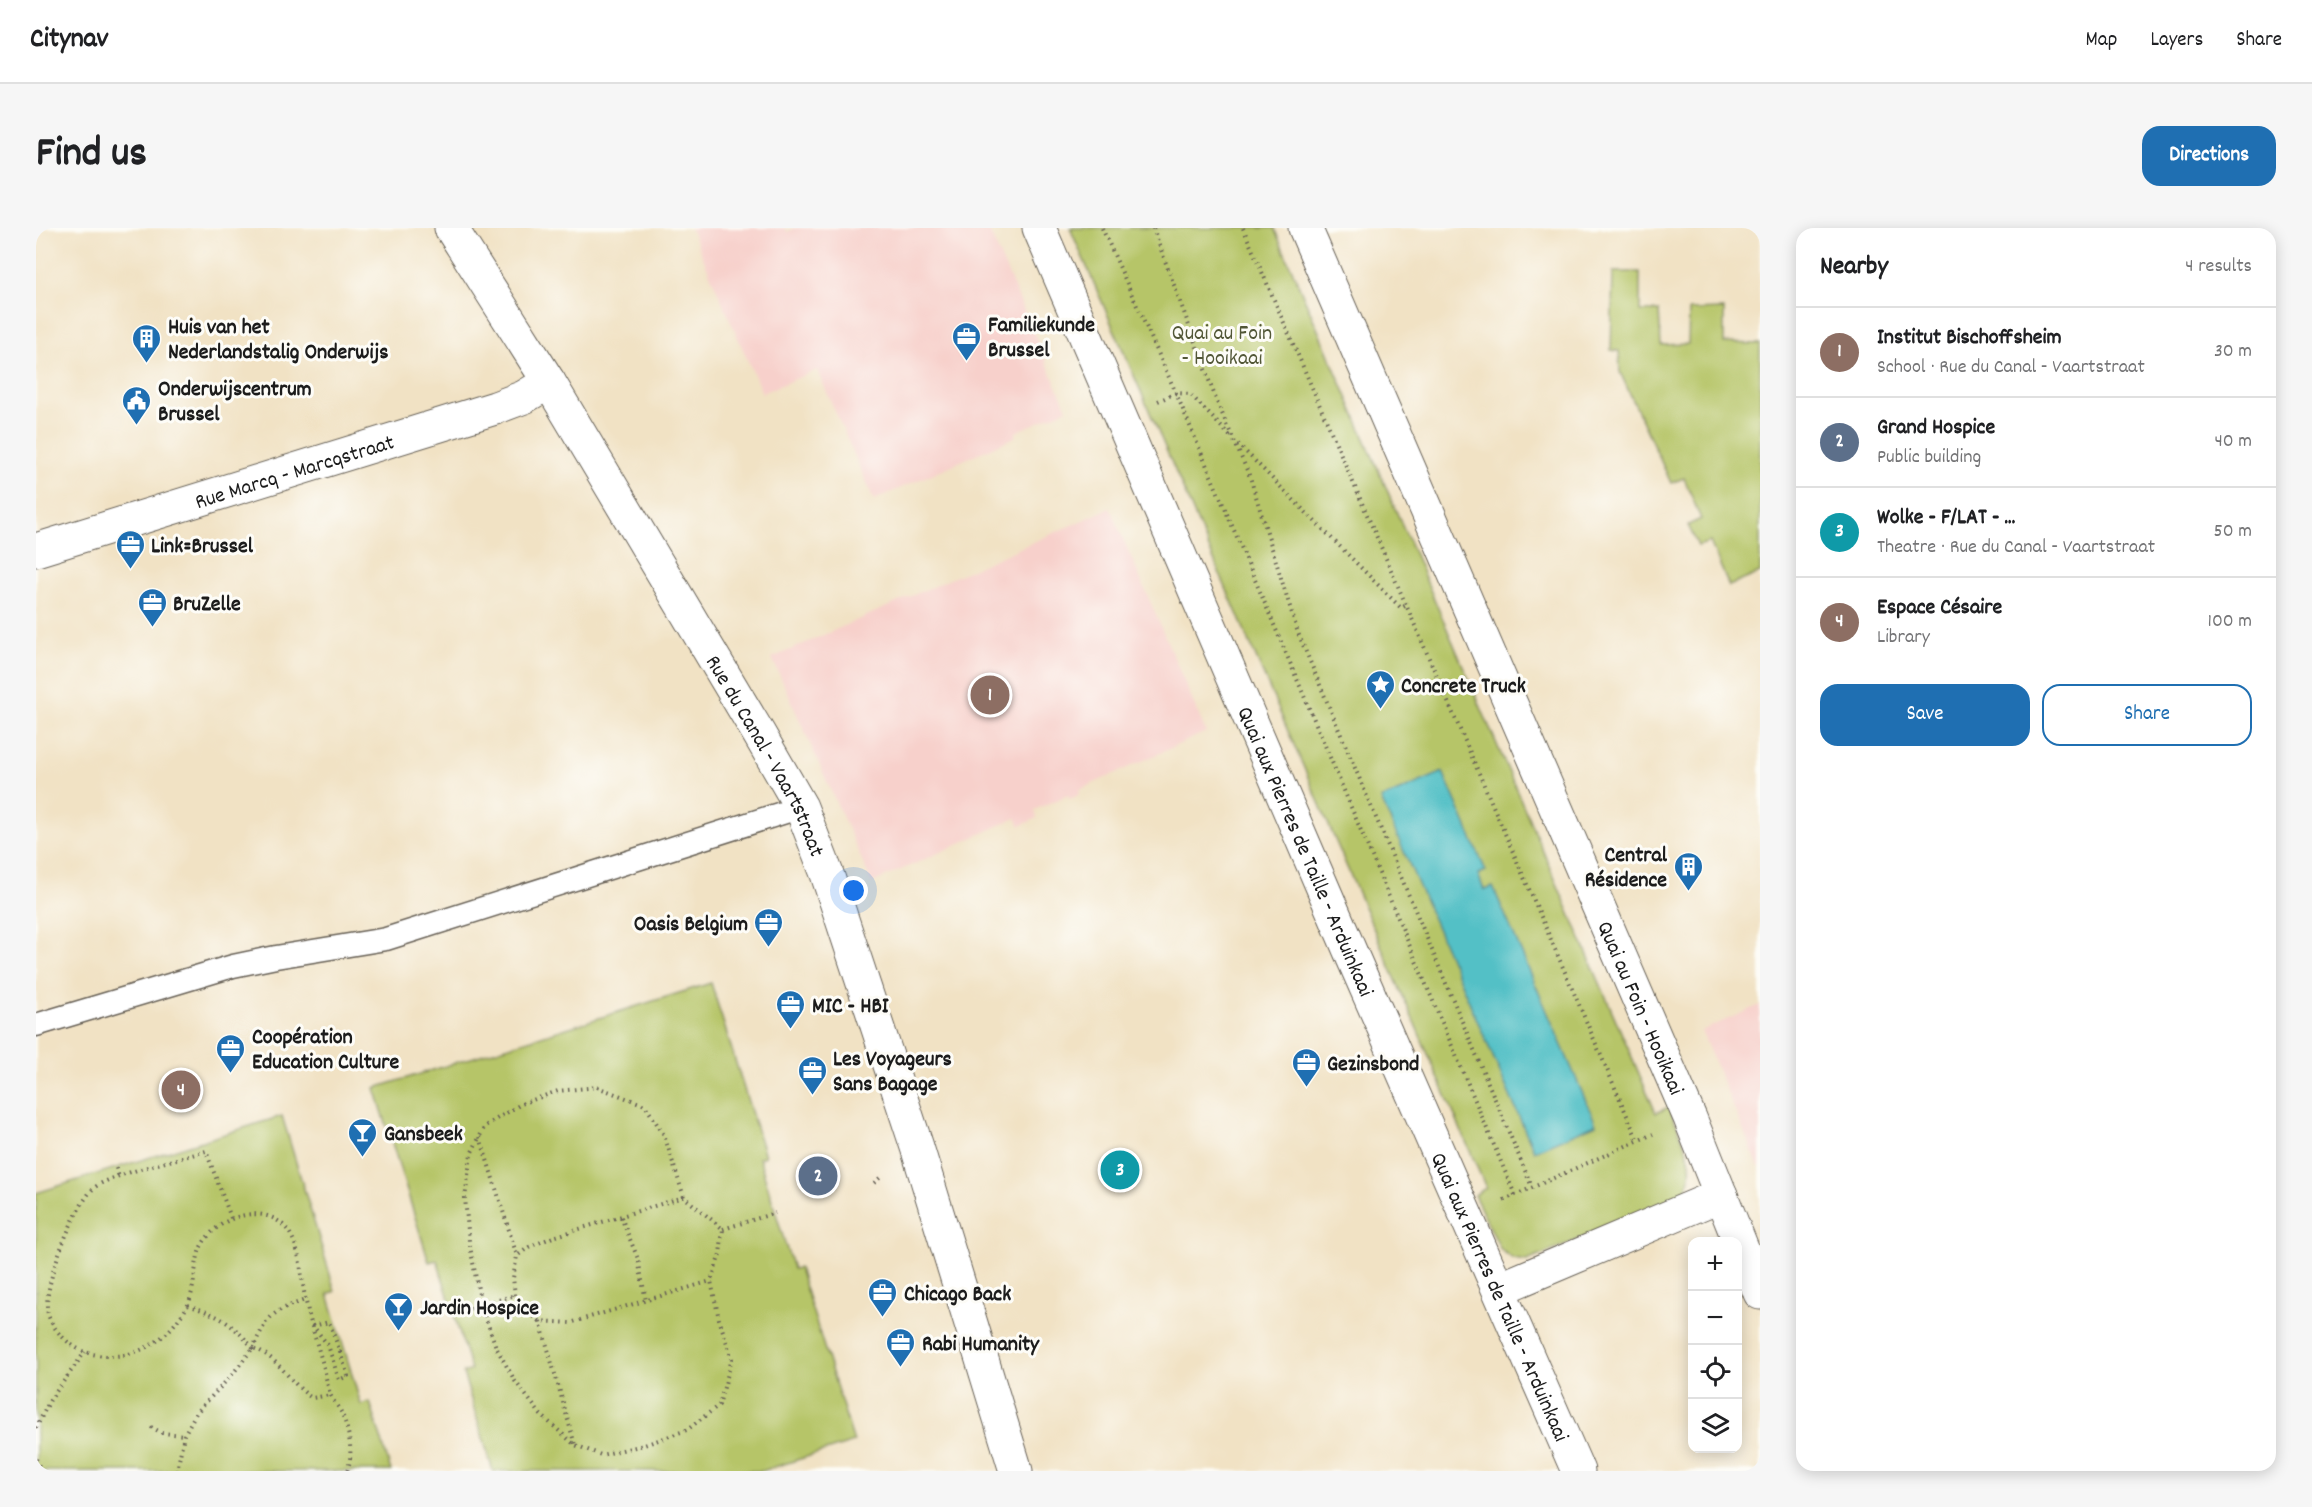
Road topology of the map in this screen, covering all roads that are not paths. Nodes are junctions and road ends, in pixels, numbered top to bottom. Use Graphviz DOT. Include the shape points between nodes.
graph roads {
  1 [pos="451,228"];
  2 [pos="1040,228"];
  3 [pos="1305,228"];
  4 [pos="549,382"];
  5 [pos="36,550"];
  6 [pos="801,807"];
  7 [pos="36,1025"];
  8 [pos="1721,1195"];
  9 [pos="1499,1289"];
  10 [pos="1760,1293"];
  11 [pos="1016,1471"];
  12 [pos="1578,1471"];
  1 -- 4 [label="street, Rue du Canal - Vaartstraat"];
  2 -- 9 [label="street, Quai aux Pierres de Taille - Arduinkaai"];
  3 -- 8 [label="street, Quai au Foin - Hooikaai"];
  4 -- 5 [label="street, Rue Marcq - Marcqstraat" via="495,408"];
  4 -- 6 [label="street, Rue du Canal - Vaartstraat"];
  6 -- 7 [label="lane" via="386,939 234,966"];
  6 -- 11 [label="street, Rue du Canal - Vaartstraat" via="917,1146"];
  8 -- 9 [label="street"];
  8 -- 10 [label="street, Quai au Foin - Hooikaai"];
  9 -- 12 [label="street, Quai aux Pierres de Taille - Arduinkaai"];
}
